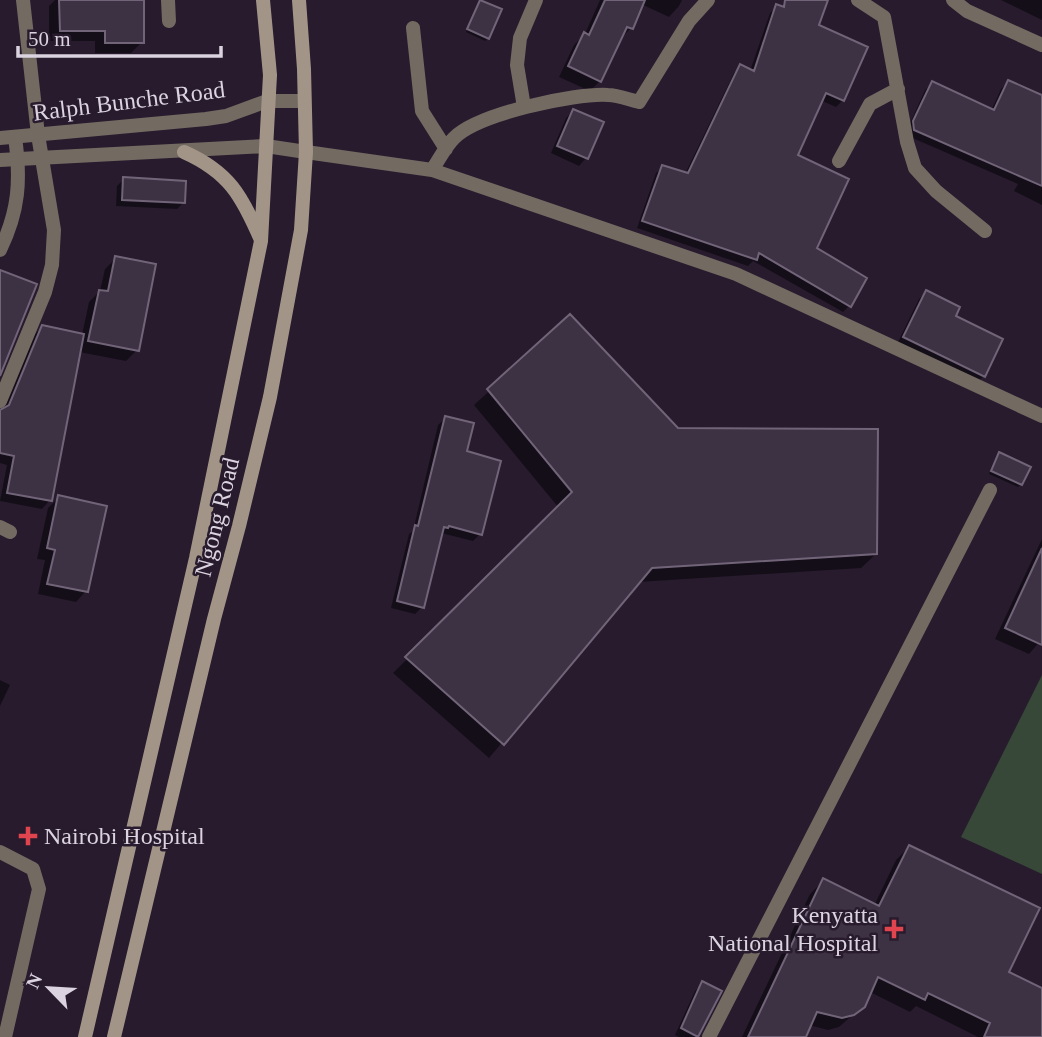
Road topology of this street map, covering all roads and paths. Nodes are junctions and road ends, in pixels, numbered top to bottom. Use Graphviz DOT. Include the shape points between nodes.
graph roads {
  1 [pos="23,0"];
  2 [pos="167,0"];
  3 [pos="262,0"];
  4 [pos="299,0"];
  5 [pos="536,0"];
  6 [pos="708,0"];
  7 [pos="858,0"];
  8 [pos="953,0"];
  9 [pos="169,21"];
  10 [pos="413,28"];
  11 [pos="1042,45"];
  12 [pos="898,89"];
  13 [pos="267,101"];
  14 [pos="303,101"];
  15 [pos="524,107"];
  16 [pos="38,135"];
  17 [pos="15,137"];
  18 [pos="0,138"];
  19 [pos="266,146"];
  20 [pos="446,149"];
  21 [pos="184,152"];
  22 [pos="306,152"];
  23 [pos="42,159"];
  24 [pos="0,160"];
  25 [pos="18,160"];
  26 [pos="838,161"];
  27 [pos="432,170"];
  28 [pos="985,231"];
  29 [pos="261,241"];
  30 [pos="0,250"];
  31 [pos="0,401"];
  32 [pos="1042,416"];
  33 [pos="990,490"];
  34 [pos="0,852"];
  35 [pos="5,1037"];
  36 [pos="85,1037"];
  37 [pos="114,1037"];
  38 [pos="709,1037"];
  1 -- 16 [label="street"];
  2 -- 9 [label="street"];
  3 -- 13 [label="main road, Ngong Road" via="270,75"];
  4 -- 14 [label="main road, Ngong Road"];
  5 -- 15 [label="street" via="520,38 517,65"];
  6 -- 15 [label="street" via="689,21 639,102 608,94"];
  7 -- 12 [label="street" via="884,17"];
  8 -- 11 [label="street"];
  10 -- 20 [label="street" via="422,111"];
  12 -- 26 [label="street" via="870,104"];
  12 -- 28 [label="street" via="915,169"];
  13 -- 14 [label="street, Ralph Bunche Road"];
  13 -- 16 [label="street, Ralph Bunche Road" via="206,119"];
  13 -- 19 [label="main road, Ngong Road"];
  14 -- 22 [label="main road, Ngong Road"];
  15 -- 20 [label="street" via="477,124 454,138"];
  16 -- 17 [label="street, Ralph Bunche Road"];
  16 -- 23 [label="street"];
  17 -- 18 [label="street, Ralph Bunche Road"];
  17 -- 25 [label="street"];
  19 -- 21 [label="street, Ralph Bunche Road"];
  19 -- 22 [label="street, Ralph Bunche Road"];
  19 -- 29 [label="main road, Ngong Road"];
  20 -- 27 [label="street"];
  21 -- 23 [label="street, Ralph Bunche Road"];
  21 -- 29 [label="main road" via="223,174 240,196"];
  22 -- 27 [label="street, Ralph Bunche Road"];
  22 -- 37 [label="main road, Ngong Road" via="301,230 270,397"];
  23 -- 25 [label="street, Ralph Bunche Road"];
  23 -- 31 [label="street" via="54,230 52,265"];
  24 -- 25 [label="street, Ralph Bunche Road"];
  25 -- 30 [label="street" via="18,200"];
  27 -- 32 [label="street, Ralph Bunche Road" via="736,274"];
  29 -- 36 [label="main road, Ngong Road" via="196,558"];
  33 -- 38 [label="street"];
  34 -- 35 [label="street" via="33,869 39,889"];
}
